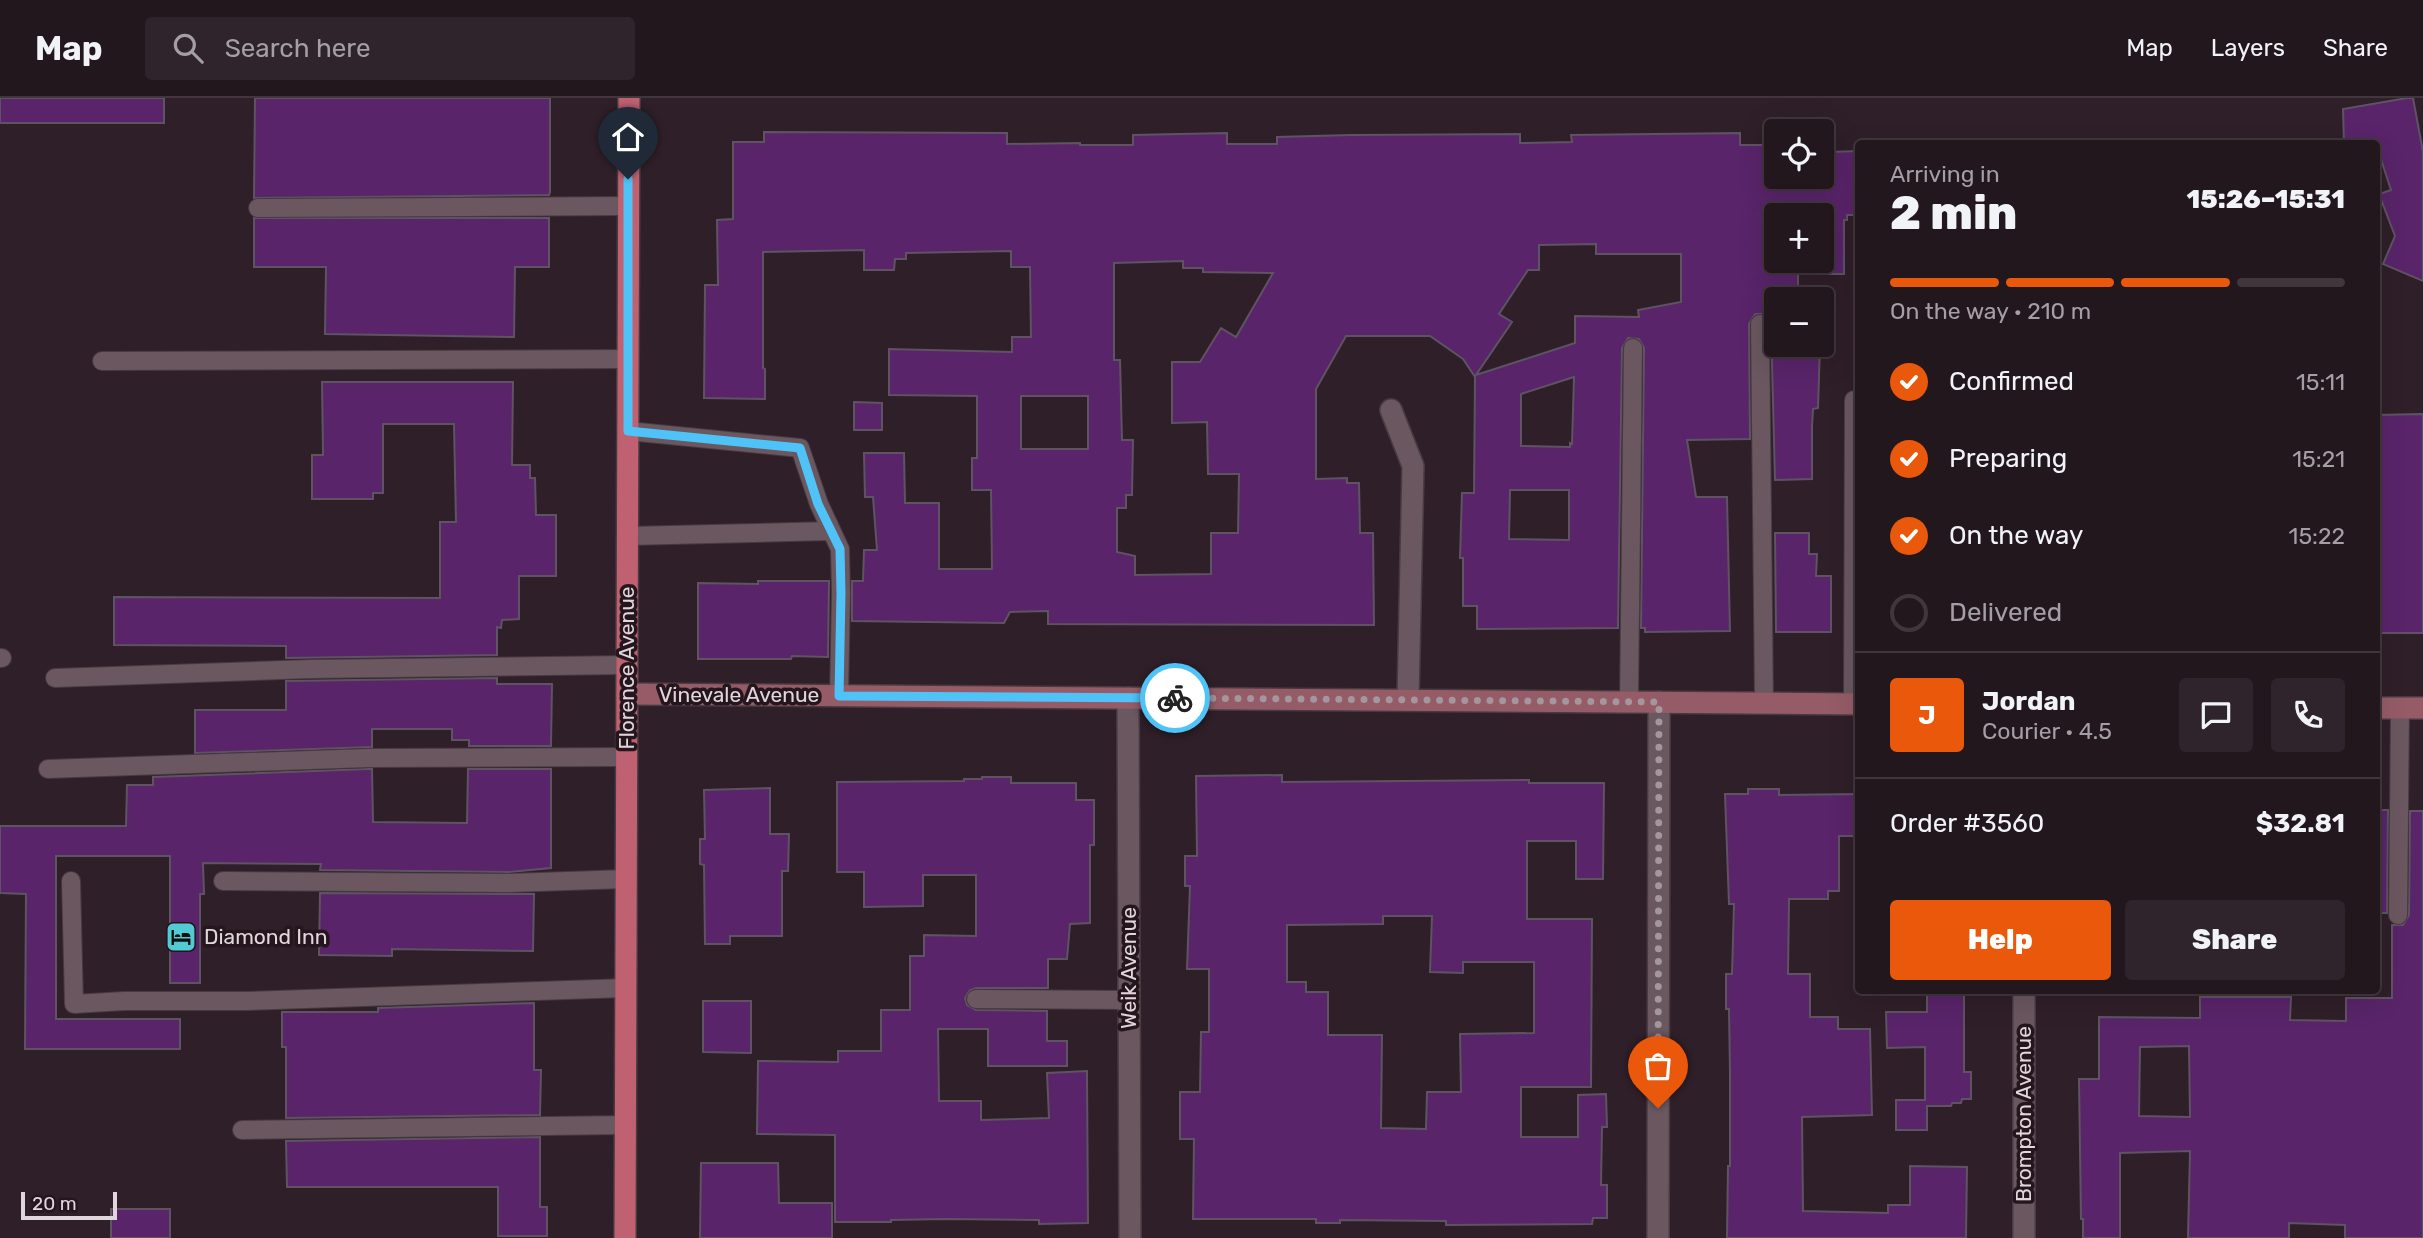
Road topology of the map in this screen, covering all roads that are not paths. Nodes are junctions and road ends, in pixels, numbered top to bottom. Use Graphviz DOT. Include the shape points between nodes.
graph roads {
  1 [pos="629,98"];
  2 [pos="628,206"];
  3 [pos="258,208"];
  4 [pos="1760,324"];
  5 [pos="1633,348"];
  6 [pos="628,359"];
  7 [pos="102,361"];
  8 [pos="1854,400"];
  9 [pos="1391,410"];
  10 [pos="628,431"];
  11 [pos="831,531"];
  12 [pos="628,536"];
  13 [pos="1855,552"];
  14 [pos="627,666"];
  15 [pos="55,678"];
  16 [pos="627,694"];
  17 [pos="839,696"];
  18 [pos="1128,698"];
  19 [pos="1408,700"];
  20 [pos="1629,702"];
  21 [pos="1659,702"];
  22 [pos="1764,703"];
  23 [pos="1855,704"];
  24 [pos="2380,708"];
  25 [pos="2400,708"];
  26 [pos="2423,708"];
  27 [pos="627,757"];
  28 [pos="48,769"];
  29 [pos="626,879"];
  30 [pos="71,881"];
  31 [pos="223,881"];
  32 [pos="2398,915"];
  33 [pos="626,988"];
  34 [pos="2024,994"];
  35 [pos="976,999"];
  36 [pos="1129,1000"];
  37 [pos="625,1125"];
  38 [pos="242,1130"];
  39 [pos="625,1238"];
  40 [pos="1130,1238"];
  41 [pos="1658,1238"];
  42 [pos="2024,1238"];
  1 -- 2 [label="main road, Florence Avenue"];
  2 -- 3 [label="lane"];
  2 -- 6 [label="main road, Florence Avenue"];
  4 -- 22 [label="lane"];
  5 -- 20 [label="lane"];
  6 -- 7 [label="lane"];
  6 -- 10 [label="main road, Florence Avenue"];
  8 -- 13 [label="lane"];
  9 -- 19 [label="street" via="1413,466"];
  10 -- 11 [label="lane" via="800,448"];
  10 -- 12 [label="main road, Florence Avenue"];
  11 -- 12 [label="lane"];
  11 -- 17 [label="lane" via="840,549"];
  12 -- 14 [label="main road, Florence Avenue"];
  14 -- 15 [label="lane" via="310,669"];
  14 -- 16 [label="main road, Florence Avenue"];
  16 -- 17 [label="street, Vinevale Avenue"];
  16 -- 27 [label="main road, Florence Avenue"];
  17 -- 18 [label="street, Vinevale Avenue"];
  18 -- 19 [label="street, Vinevale Avenue"];
  18 -- 36 [label="street, Weik Avenue"];
  19 -- 20 [label="street, Vinevale Avenue"];
  20 -- 21 [label="street, Vinevale Avenue"];
  21 -- 22 [label="street, Vinevale Avenue"];
  21 -- 41 [label="street"];
  22 -- 23 [label="street, Vinevale Avenue"];
  24 -- 25 [label="street"];
  25 -- 26 [label="street"];
  25 -- 32 [label="lane"];
  27 -- 28 [label="lane" via="368,758"];
  27 -- 29 [label="main road, Florence Avenue"];
  29 -- 31 [label="lane"];
  29 -- 33 [label="main road, Florence Avenue"];
  30 -- 33 [label="lane" via="74,1004"];
  33 -- 37 [label="main road, Florence Avenue"];
  34 -- 42 [label="street, Brompton Avenue"];
  35 -- 36 [label="lane"];
  36 -- 40 [label="street, Weik Avenue"];
  37 -- 38 [label="lane"];
  37 -- 39 [label="main road, Florence Avenue"];
}
